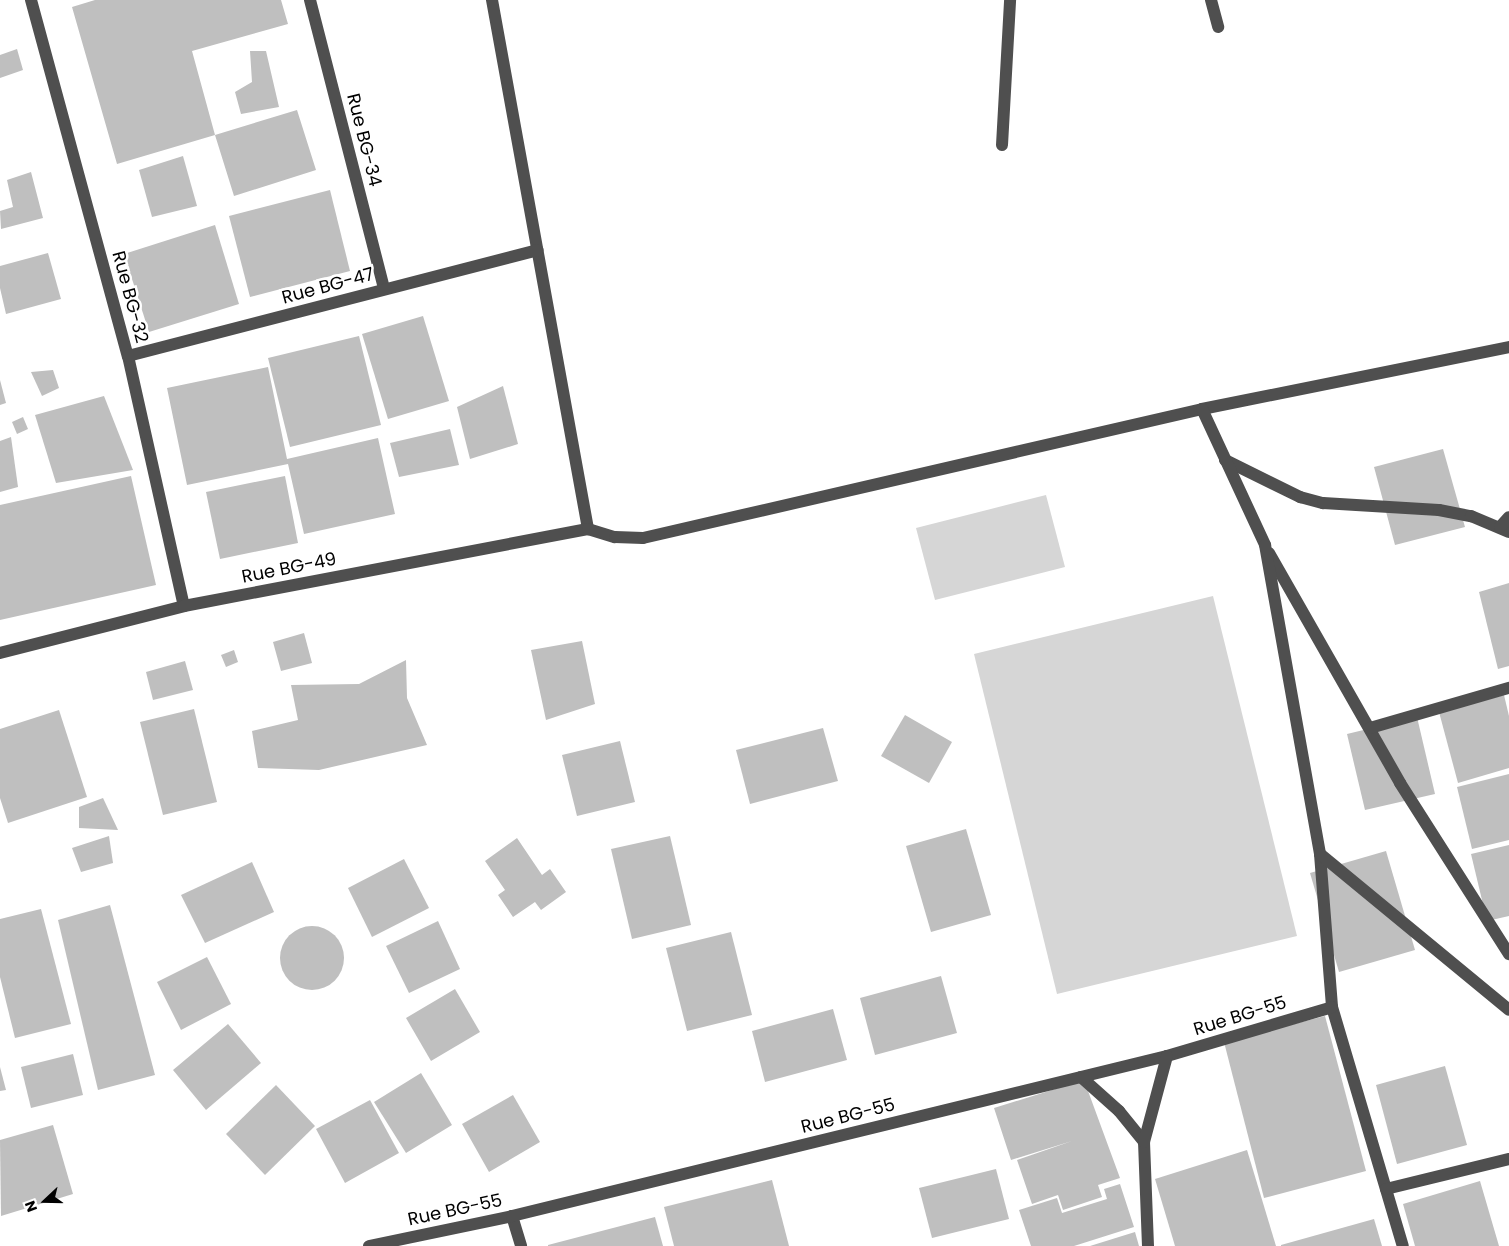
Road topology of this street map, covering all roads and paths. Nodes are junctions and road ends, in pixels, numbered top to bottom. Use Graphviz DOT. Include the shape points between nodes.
graph roads {
  1 [pos="31,0"];
  2 [pos="310,0"];
  3 [pos="492,0"];
  4 [pos="1010,0"];
  5 [pos="1211,0"];
  6 [pos="1218,27"];
  7 [pos="1002,146"];
  8 [pos="538,250"];
  9 [pos="384,289"];
  10 [pos="1509,347"];
  11 [pos="128,356"];
  12 [pos="1202,409"];
  13 [pos="1224,460"];
  14 [pos="1509,517"];
  15 [pos="1504,529"];
  16 [pos="588,530"];
  17 [pos="1265,545"];
  18 [pos="184,606"];
  19 [pos="0,653"];
  20 [pos="1509,688"];
  21 [pos="1370,728"];
  22 [pos="1320,854"];
  23 [pos="1509,954"];
  24 [pos="1332,1007"];
  25 [pos="1509,1010"];
  26 [pos="1168,1056"];
  27 [pos="1081,1077"];
  28 [pos="1144,1142"];
  29 [pos="1509,1159"];
  30 [pos="1386,1189"];
  31 [pos="512,1216"];
  32 [pos="369,1246"];
  33 [pos="521,1246"];
  34 [pos="1148,1246"];
  35 [pos="1403,1246"];
  1 -- 11 [label="street, Rue BG-32"];
  2 -- 9 [label="street, Rue BG-34"];
  3 -- 8 [label="street"];
  4 -- 7 [label="street"];
  5 -- 6 [label="street"];
  8 -- 9 [label="street, Rue BG-47"];
  8 -- 16 [label="street"];
  9 -- 11 [label="street, Rue BG-47"];
  10 -- 12 [label="street"];
  11 -- 18 [label="street, Rue BG-32"];
  12 -- 13 [label="street"];
  12 -- 16 [label="street" via="643,538 615,537"];
  13 -- 15 [label="street" via="1300,498 1439,510 1471,516"];
  13 -- 17 [label="street"];
  14 -- 15 [label="street"];
  16 -- 18 [label="street, Rue BG-49"];
  17 -- 21 [label="street"];
  17 -- 22 [label="street"];
  18 -- 19 [label="street, Rue BG-49"];
  20 -- 21 [label="street"];
  21 -- 23 [label="street" via="1405,791"];
  22 -- 24 [label="street"];
  22 -- 25 [label="street"];
  24 -- 26 [label="street, Rue BG-55"];
  24 -- 30 [label="street"];
  26 -- 27 [label="street, Rue BG-55"];
  26 -- 28 [label="street"];
  27 -- 28 [label="street" via="1119,1111"];
  27 -- 31 [label="street, Rue BG-55"];
  28 -- 34 [label="street"];
  29 -- 30 [label="street"];
  30 -- 35 [label="street"];
  31 -- 32 [label="street, Rue BG-55"];
  31 -- 33 [label="street"];
}
